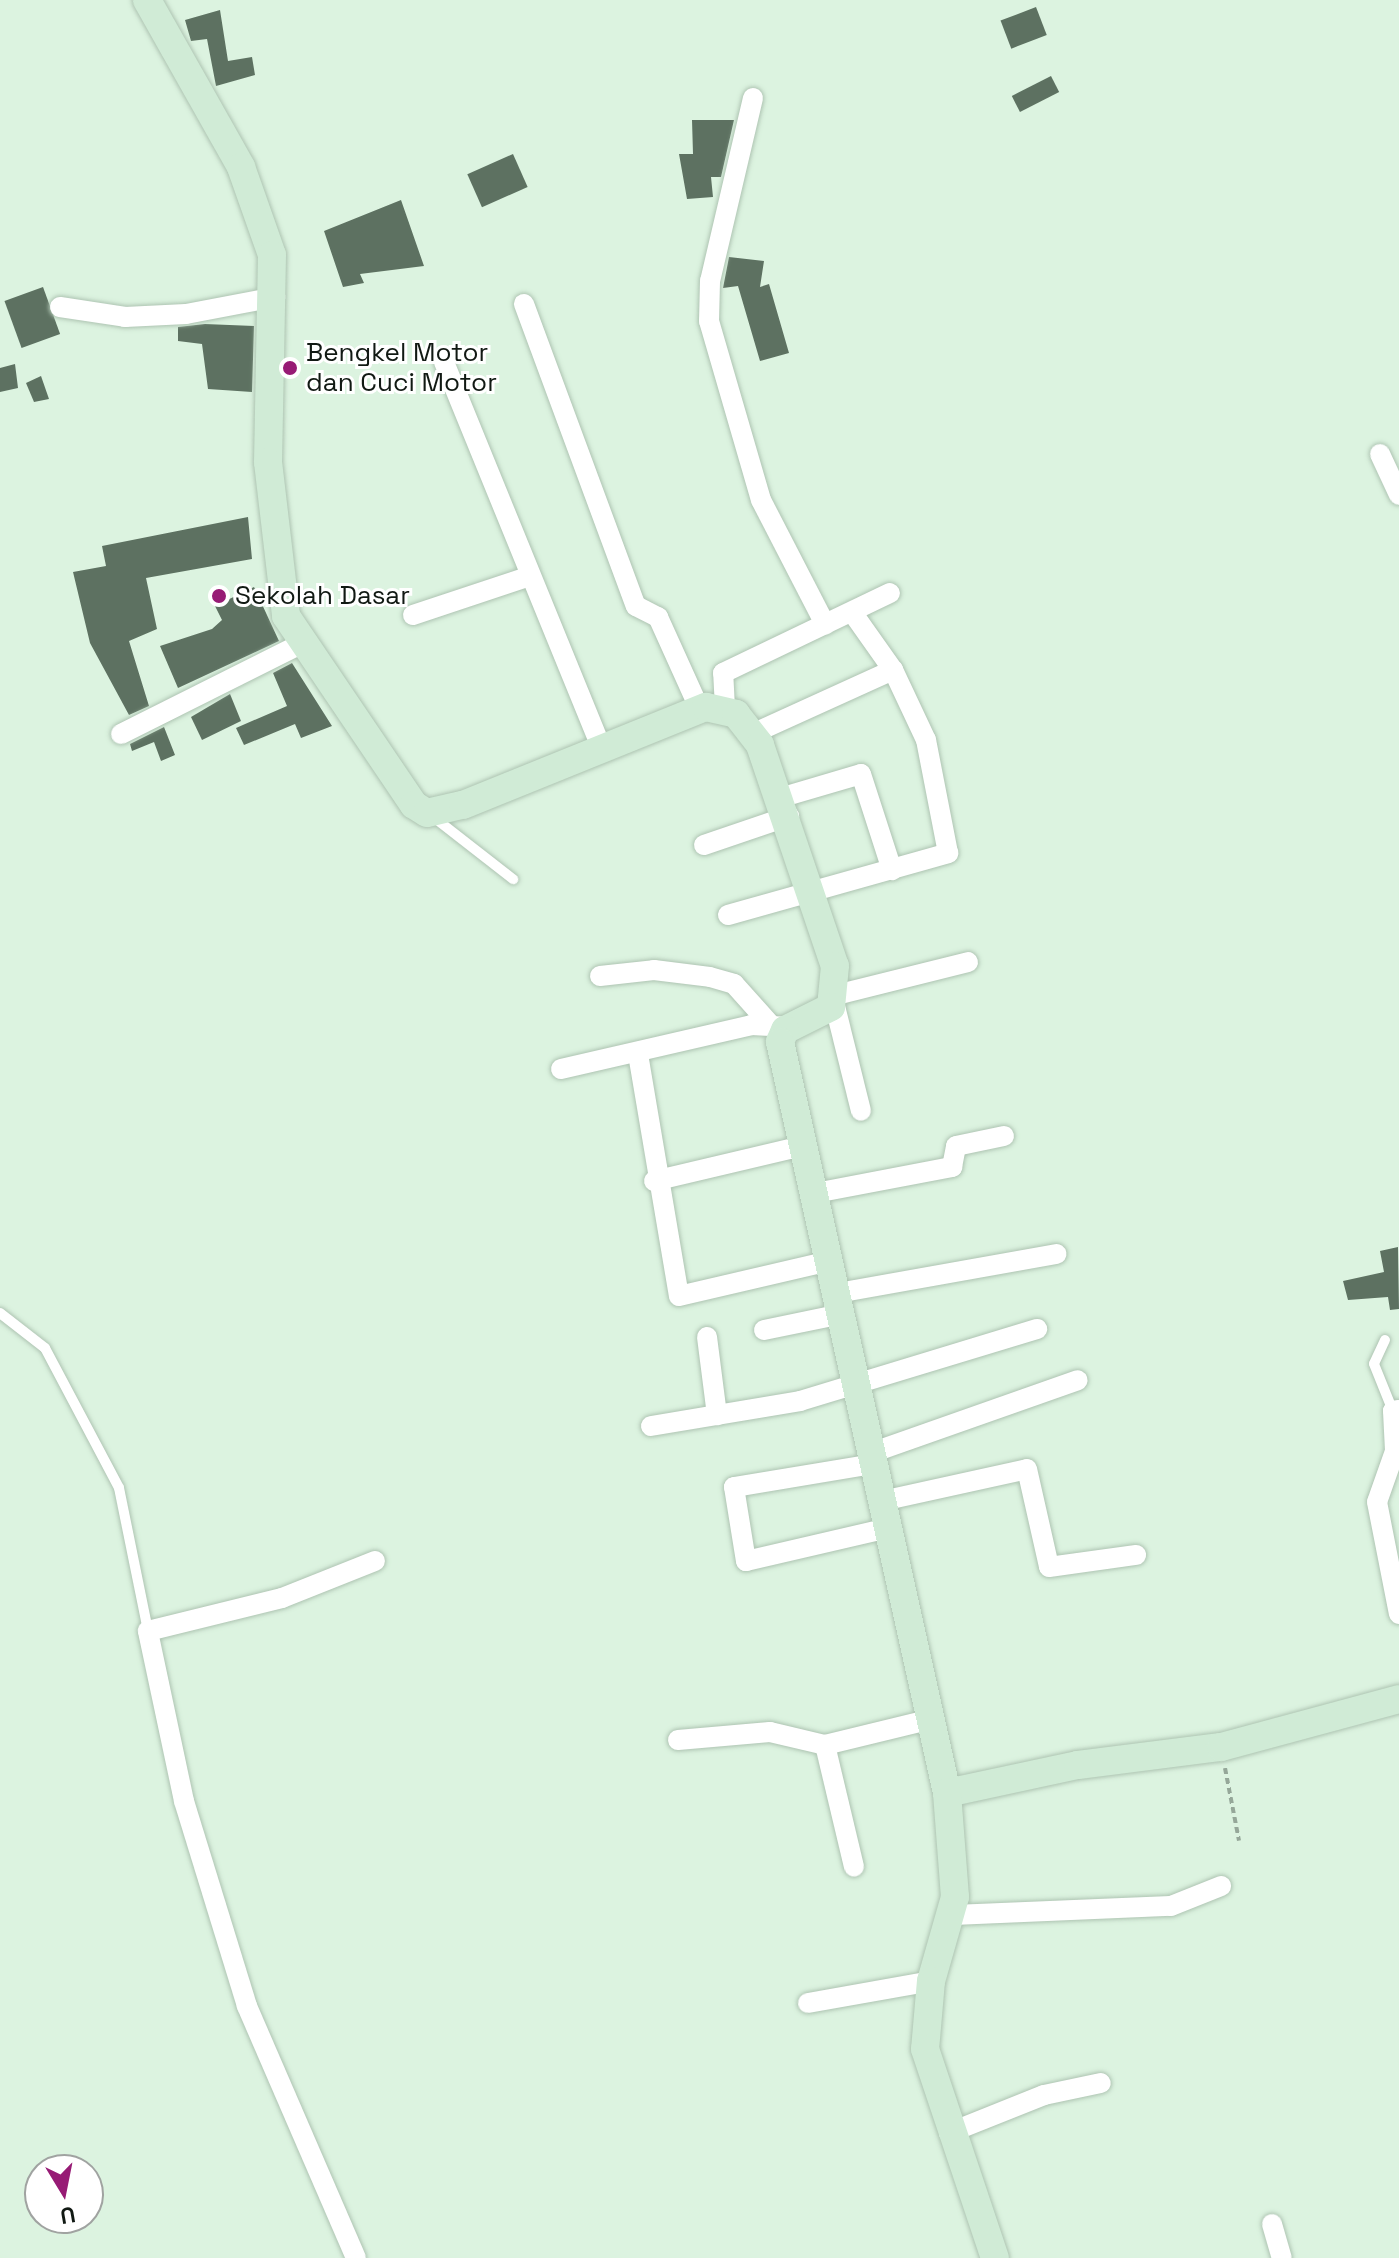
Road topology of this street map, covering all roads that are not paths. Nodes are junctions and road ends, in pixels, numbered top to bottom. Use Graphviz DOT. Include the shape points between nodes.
graph roads {
  1 [pos="147,0"];
  2 [pos="753,98"];
  3 [pos="275,297"];
  4 [pos="524,304"];
  5 [pos="60,307"];
  6 [pos="444,362"];
  7 [pos="1380,454"];
  8 [pos="1399,495"];
  9 [pos="527,577"];
  10 [pos="890,593"];
  11 [pos="852,612"];
  12 [pos="413,615"];
  13 [pos="825,624"];
  14 [pos="301,644"];
  15 [pos="893,670"];
  16 [pos="712,708"];
  17 [pos="121,734"];
  18 [pos="752,734"];
  19 [pos="601,747"];
  20 [pos="786,806"];
  21 [pos="427,813"];
  22 [pos="704,845"];
  23 [pos="892,870"];
  24 [pos="513,879"];
  25 [pos="814,891"];
  26 [pos="728,915"];
  27 [pos="968,962"];
  28 [pos="600,976"];
  29 [pos="835,998"];
  30 [pos="779,1025"];
  31 [pos="638,1054"];
  32 [pos="561,1069"];
  33 [pos="861,1111"];
  34 [pos="1004,1136"];
  35 [pos="798,1147"];
  36 [pos="654,1181"];
  37 [pos="810,1194"];
  38 [pos="1056,1254"];
  39 [pos="825,1262"];
  40 [pos="835,1304"];
  41 [pos="0,1313"];
  42 [pos="1037,1329"];
  43 [pos="764,1330"];
  44 [pos="707,1337"];
  45 [pos="1385,1340"];
  46 [pos="1078,1380"];
  47 [pos="855,1384"];
  48 [pos="1396,1410"];
  49 [pos="717,1415"];
  50 [pos="651,1426"];
  51 [pos="872,1458"];
  52 [pos="882,1501"];
  53 [pos="888,1528"];
  54 [pos="1136,1555"];
  55 [pos="375,1561"];
  56 [pos="1399,1614"];
  57 [pos="151,1631"];
  58 [pos="1399,1699"];
  59 [pos="932,1719"];
  60 [pos="678,1740"];
  61 [pos="825,1745"];
  62 [pos="947,1793"];
  63 [pos="854,1867"];
  64 [pos="1221,1886"];
  65 [pos="953,1915"];
  66 [pos="931,1981"];
  67 [pos="808,2003"];
  68 [pos="1101,2083"];
  69 [pos="949,2133"];
  70 [pos="1272,2224"];
  71 [pos="356,2258"];
  72 [pos="995,2258"];
  73 [pos="1282,2258"];
  1 -- 3 [label="street" via="241,167 272,255"];
  2 -- 13 [label="street" via="710,281 709,321 761,500"];
  3 -- 5 [label="street" via="171,315"];
  3 -- 14 [label="street" via="272,535 281,599"];
  4 -- 16 [label="street" via="636,606 658,617"];
  6 -- 9 [label="street"];
  7 -- 8 [label="street"];
  9 -- 12 [label="street"];
  9 -- 19 [label="street"];
  10 -- 11 [label="street"];
  11 -- 13 [label="street"];
  11 -- 15 [label="street"];
  13 -- 16 [label="street" via="723,673"];
  14 -- 17 [label="street"];
  14 -- 21 [label="street" via="414,805"];
  15 -- 18 [label="street"];
  15 -- 23 [label="street" via="926,740 948,853"];
  16 -- 18 [label="street"];
  16 -- 19 [label="street"];
  18 -- 20 [label="street"];
  19 -- 21 [label="street"];
  20 -- 22 [label="street"];
  20 -- 23 [label="street" via="861,774"];
  20 -- 25 [label="street"];
  21 -- 24 [label="lane"];
  23 -- 25 [label="street"];
  25 -- 26 [label="street"];
  25 -- 29 [label="street"];
  27 -- 29 [label="street"];
  28 -- 30 [label="street" via="654,970 710,977 734,984"];
  29 -- 30 [label="street"];
  29 -- 33 [label="street"];
  30 -- 31 [label="street"];
  30 -- 35 [label="street"];
  31 -- 32 [label="street"];
  31 -- 36 [label="street"];
  34 -- 37 [label="street" via="956,1146 952,1167"];
  35 -- 36 [label="street"];
  35 -- 37 [label="street"];
  36 -- 39 [label="street" via="679,1296"];
  37 -- 39 [label="street"];
  38 -- 40 [label="street"];
  39 -- 40 [label="street"];
  40 -- 43 [label="street"];
  40 -- 47 [label="street"];
  41 -- 57 [label="lane" via="45,1348 119,1488"];
  42 -- 47 [label="street"];
  44 -- 49 [label="street"];
  45 -- 48 [label="lane" via="1374,1364"];
  46 -- 51 [label="street"];
  47 -- 49 [label="street"];
  47 -- 51 [label="street"];
  48 -- 56 [label="street" via="1395,1451 1377,1502"];
  49 -- 50 [label="street"];
  51 -- 52 [label="street"];
  51 -- 53 [label="street" via="734,1487 746,1561"];
  52 -- 53 [label="street"];
  52 -- 54 [label="street" via="1027,1469 1049,1567"];
  53 -- 59 [label="street"];
  55 -- 57 [label="street" via="282,1598"];
  57 -- 71 [label="street" via="184,1801 247,2006"];
  58 -- 62 [label="street" via="1221,1747 1078,1765"];
  59 -- 61 [label="street"];
  59 -- 62 [label="street"];
  60 -- 61 [label="street" via="770,1732"];
  61 -- 63 [label="street"];
  62 -- 65 [label="street" via="955,1834"];
  64 -- 65 [label="street" via="1171,1906"];
  65 -- 66 [label="street"];
  66 -- 67 [label="street"];
  66 -- 69 [label="street" via="925,2049"];
  68 -- 69 [label="street" via="1044,2095"];
  69 -- 72 [label="street"];
  70 -- 73 [label="street"];
}
